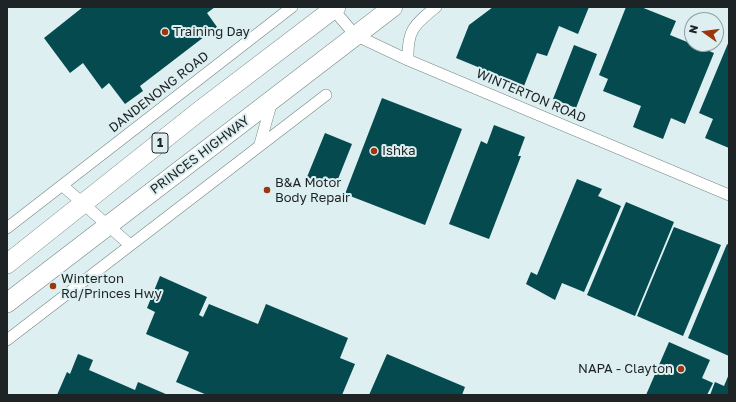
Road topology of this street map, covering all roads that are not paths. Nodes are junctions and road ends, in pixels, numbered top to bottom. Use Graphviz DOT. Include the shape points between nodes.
graph roads {
  1 [pos="292,7"];
  2 [pos="393,7"];
  3 [pos="436,7"];
  4 [pos="335,8"];
  5 [pos="355,35"];
  6 [pos="408,60"];
  7 [pos="326,95"];
  8 [pos="272,101"];
  9 [pos="260,144"];
  10 [pos="64,186"];
  11 [pos="729,194"];
  12 [pos="84,204"];
  13 [pos="9,222"];
  14 [pos="107,225"];
  15 [pos="129,244"];
  16 [pos="7,264"];
  17 [pos="7,303"];
  18 [pos="7,340"];
  1 -- 10 [label="street, DANDENONG ROAD"];
  2 -- 5 [label="highway, PRINCES HIGHWAY"];
  3 -- 6 [label="street" via="412,28 407,45"];
  4 -- 5 [label="street, WINTERTON ROAD"];
  4 -- 12 [label="highway, 1" via="202,109"];
  5 -- 6 [label="street, WINTERTON ROAD"];
  5 -- 8 [label="highway, PRINCES HIGHWAY"];
  6 -- 11 [label="street, WINTERTON ROAD"];
  7 -- 9 [label="street"];
  8 -- 9 [label="street"];
  8 -- 14 [label="highway, PRINCES HIGHWAY"];
  9 -- 15 [label="street"];
  10 -- 12 [label="street"];
  10 -- 13 [label="street, DANDENONG ROAD"];
  12 -- 14 [label="street"];
  12 -- 16 [label="highway, 1"];
  14 -- 15 [label="street"];
  14 -- 17 [label="highway, PRINCES HIGHWAY"];
  15 -- 18 [label="street"];
}
